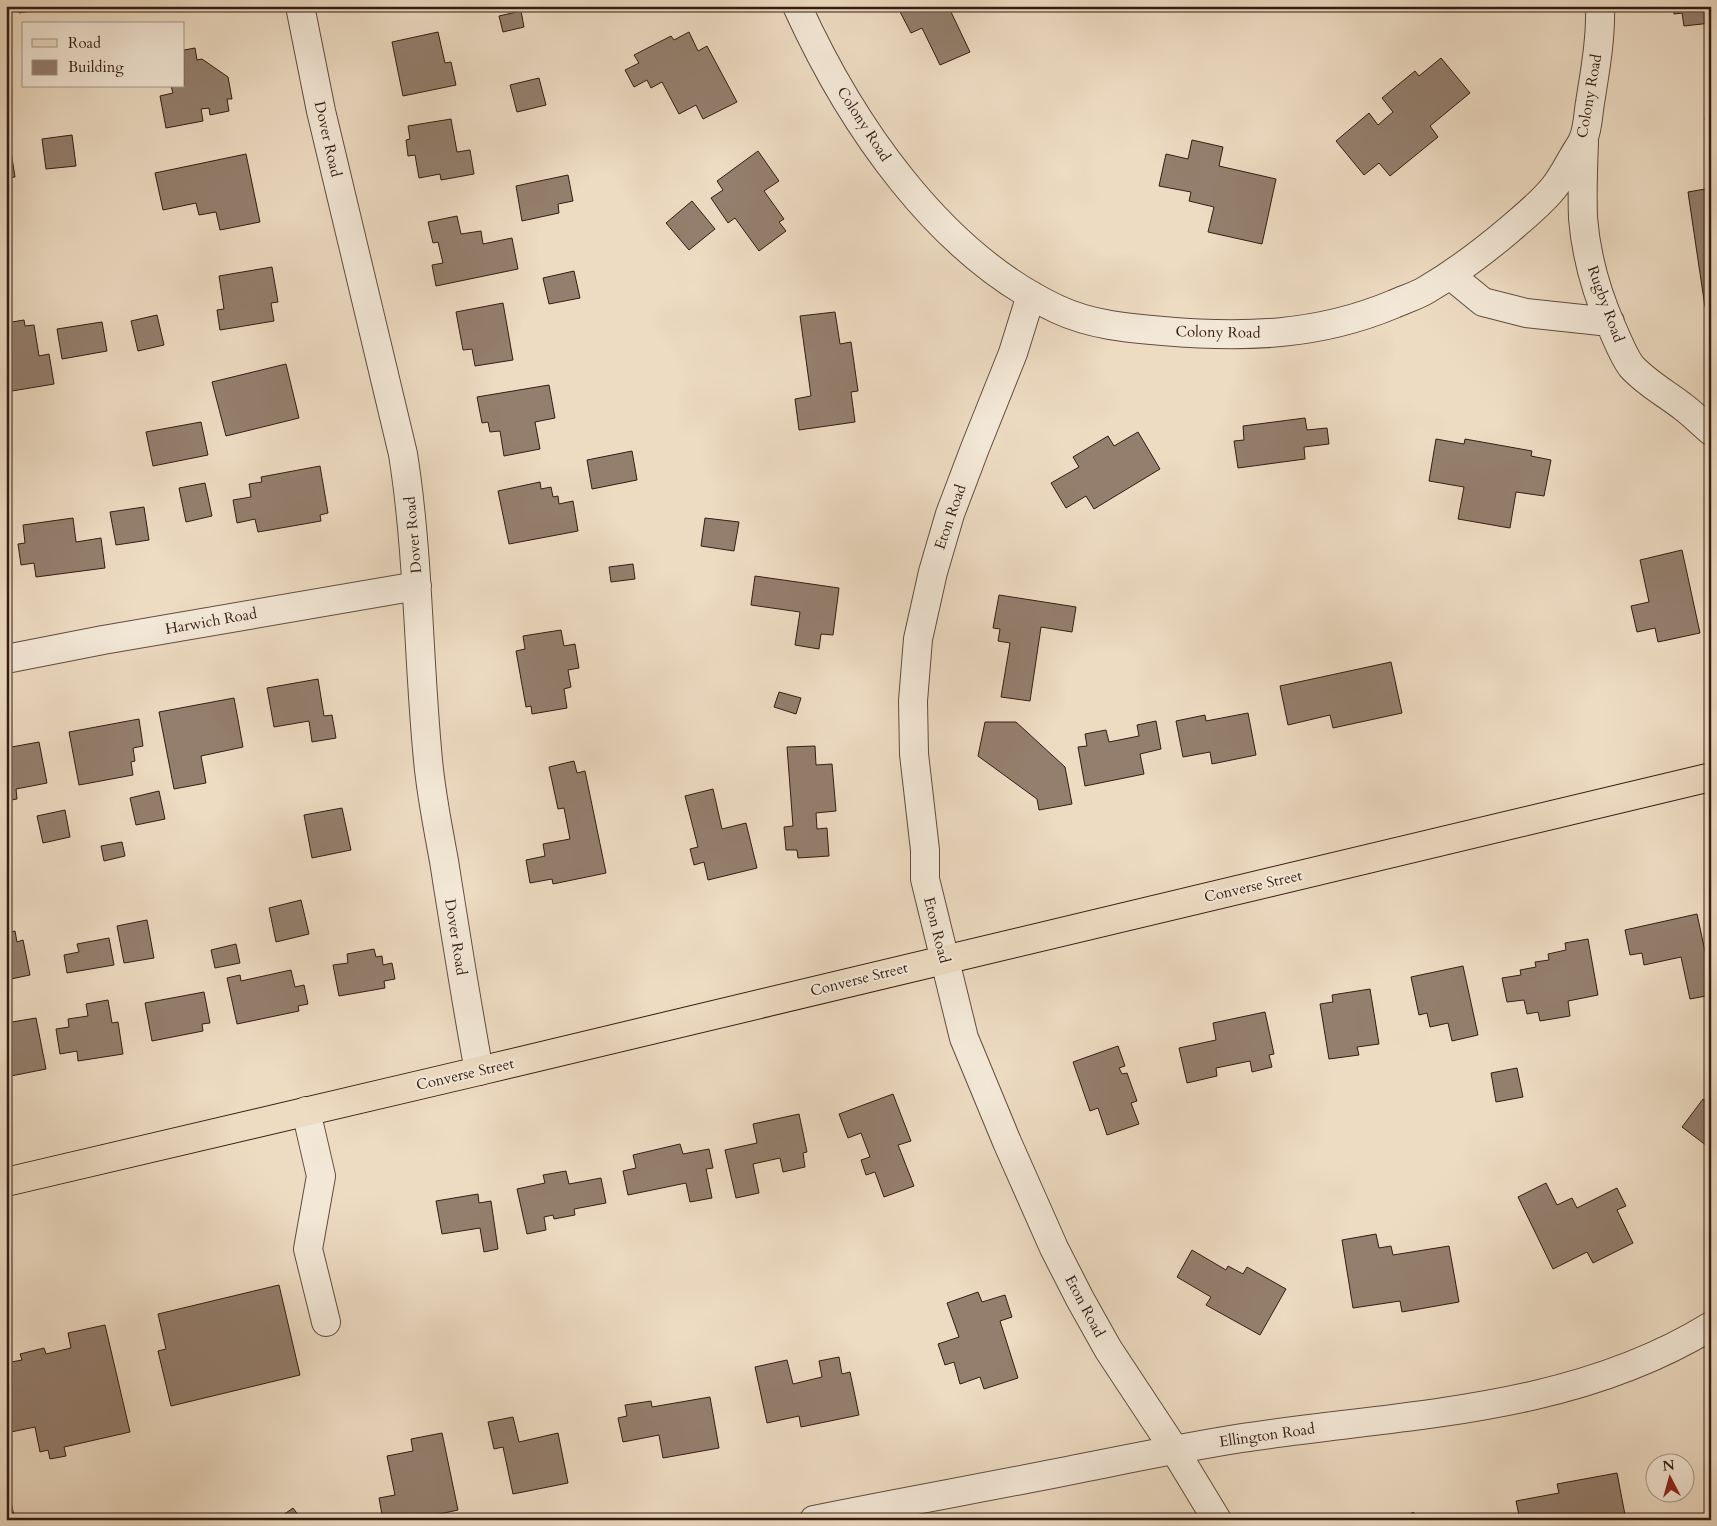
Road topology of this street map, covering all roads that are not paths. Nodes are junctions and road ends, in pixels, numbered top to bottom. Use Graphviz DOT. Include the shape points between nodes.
graph roads {
  1 [pos="300,6"];
  2 [pos="797,6"];
  3 [pos="1600,6"];
  4 [pos="1584,137"];
  5 [pos="1450,275"];
  6 [pos="1031,295"];
  7 [pos="1610,322"];
  8 [pos="1711,431"];
  9 [pos="417,586"];
  10 [pos="6,659"];
  11 [pos="1711,777"];
  12 [pos="944,959"];
  13 [pos="479,1071"];
  14 [pos="306,1111"];
  15 [pos="6,1182"];
  16 [pos="326,1322"];
  17 [pos="1711,1326"];
  18 [pos="1174,1449"];
  19 [pos="814,1520"];
  20 [pos="1216,1520"];
  1 -- 9 [label="street, Dover Road" via="403,454"];
  2 -- 6 [label="street, Colony Road" via="858,119 899,177 963,245"];
  3 -- 4 [label="street, Colony Road" via="1597,58"];
  4 -- 5 [label="street, Colony Road" via="1556,186 1538,206"];
  4 -- 7 [label="street, Rugby Road" via="1583,221 1599,295"];
  5 -- 6 [label="street, Colony Road" via="1423,292 1364,316 1305,330 1245,334 1190,334 1113,326 1058,310"];
  5 -- 7 [label="street" via="1483,302 1526,313"];
  6 -- 12 [label="street, Eton Road" via="1013,353 950,514 932,572 918,639 913,701 916,778 926,850 925,879"];
  7 -- 8 [label="street, Rugby Road" via="1631,366"];
  9 -- 10 [label="street, Harwich Road"];
  9 -- 13 [label="street, Dover Road" via="428,762"];
  11 -- 12 [label="main road, Converse Street"];
  12 -- 13 [label="main road, Converse Street"];
  12 -- 18 [label="street, Eton Road" via="964,1038 1054,1248 1108,1349"];
  13 -- 14 [label="main road, Converse Street"];
  14 -- 15 [label="main road, Converse Street"];
  14 -- 16 [label="street" via="321,1176 308,1250"];
  17 -- 18 [label="street, Ellington Road" via="1658,1354 1598,1379 1543,1394 1480,1407"];
  18 -- 19 [label="street, Ellington Road"];
  18 -- 20 [label="street, Eton Road"];
}
